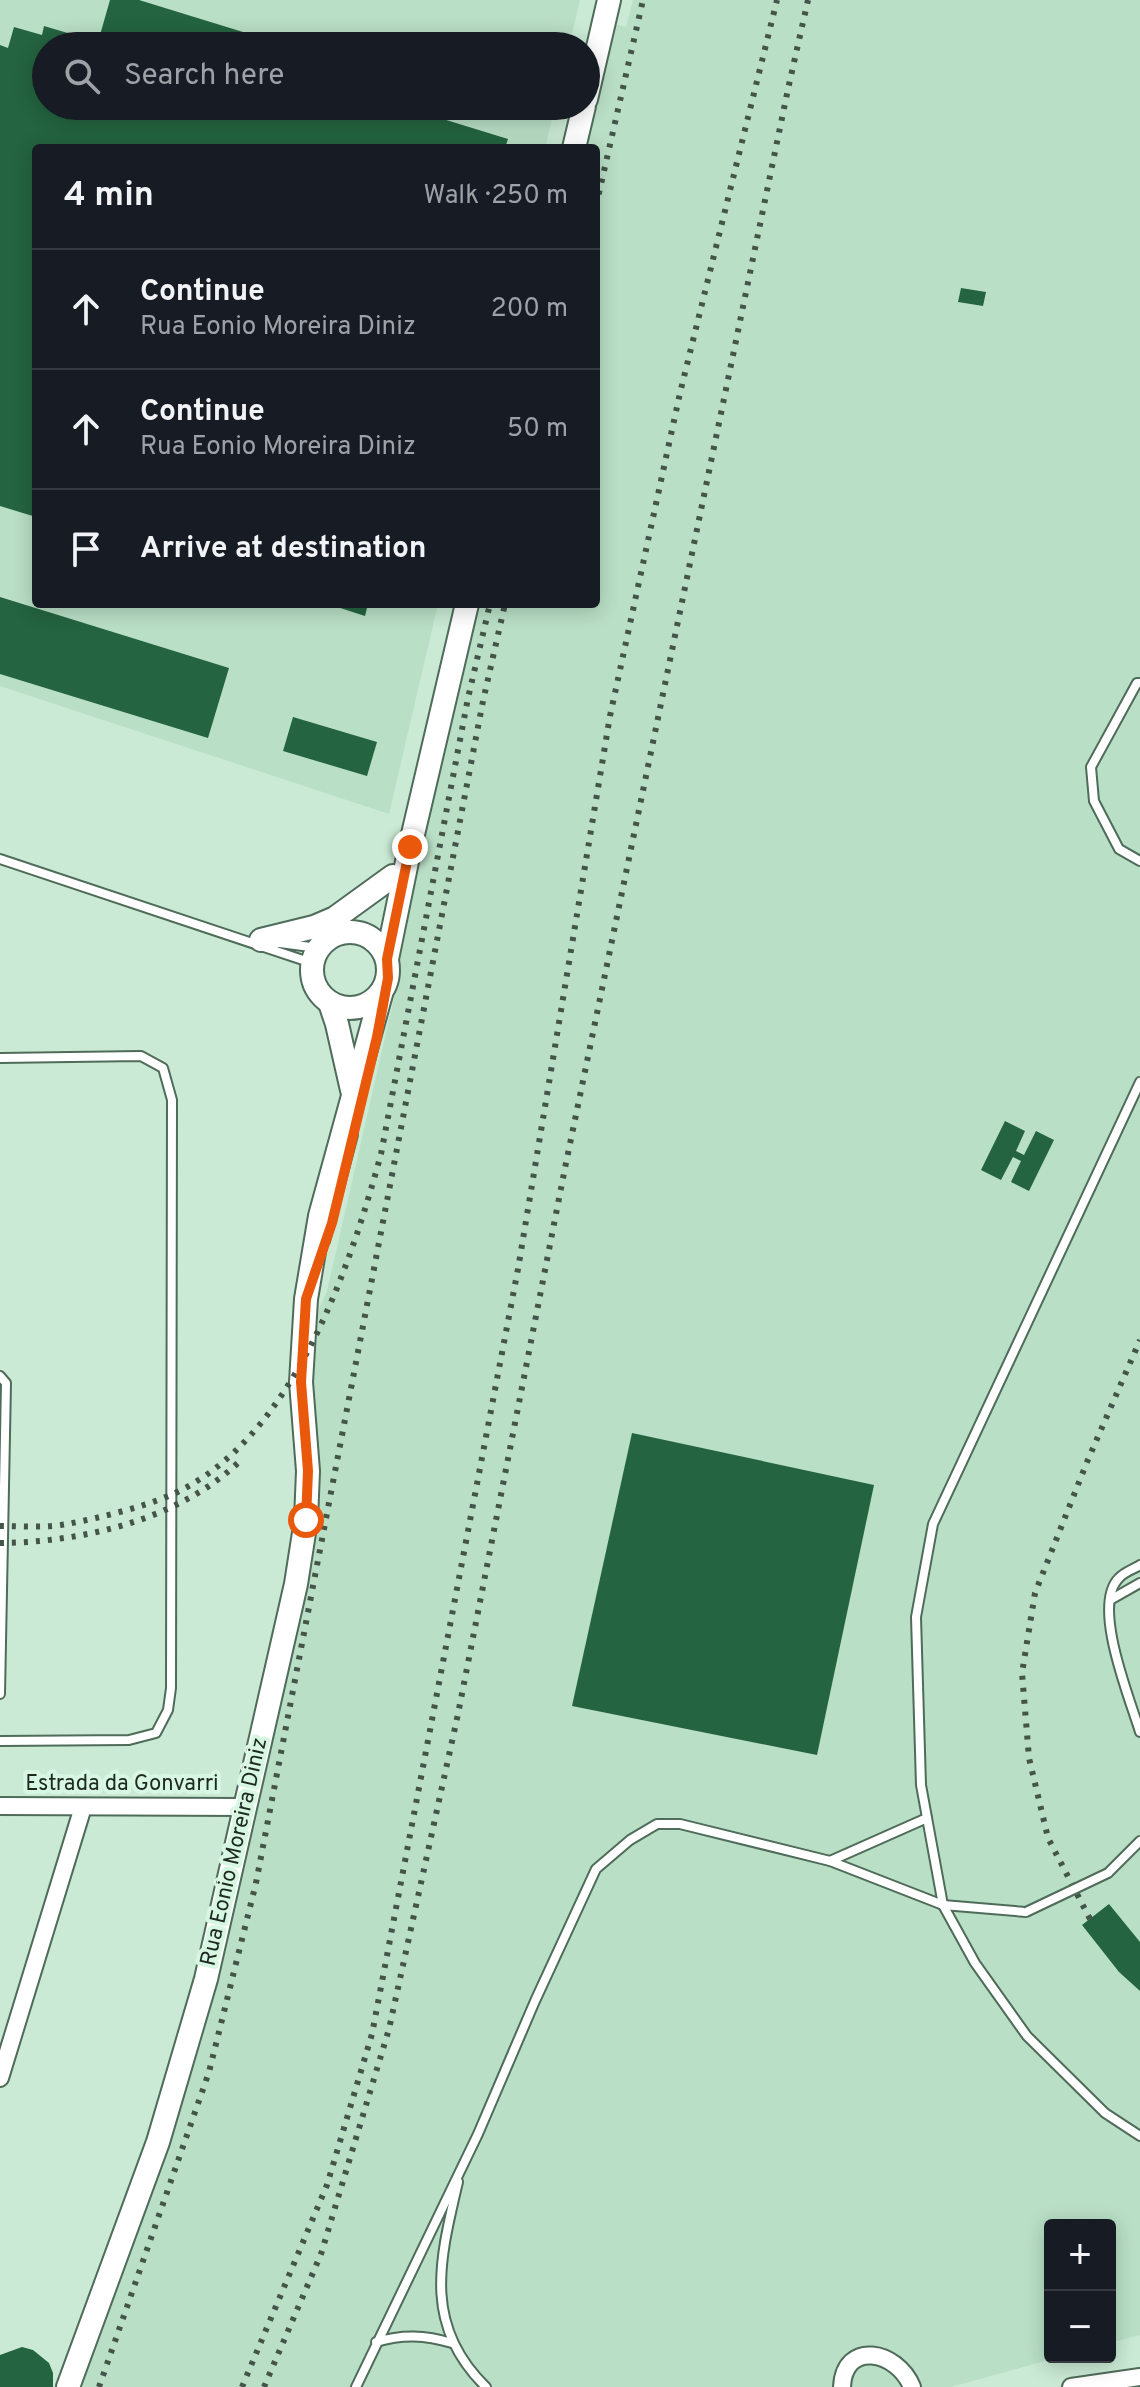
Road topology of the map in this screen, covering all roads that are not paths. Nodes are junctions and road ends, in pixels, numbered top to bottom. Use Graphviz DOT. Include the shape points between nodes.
graph roads {
  1 [pos="609,0"];
  2 [pos="600,39"];
  3 [pos="581,120"];
  4 [pos="575,144"];
  5 [pos="466,608"];
  6 [pos="1140,683"];
  7 [pos="410,847"];
  8 [pos="0,859"];
  9 [pos="1140,861"];
  10 [pos="393,876"];
  11 [pos="344,931"];
  12 [pos="224,934"];
  13 [pos="261,940"];
  14 [pos="315,956"];
  15 [pos="385,977"];
  16 [pos="330,1003"];
  17 [pos="0,1058"];
  18 [pos="1140,1082"];
  19 [pos="352,1091"];
  20 [pos="306,1299"];
  21 [pos="0,1376"];
  22 [pos="1140,1565"];
  23 [pos="1140,1583"];
  24 [pos="1109,1600"];
  25 [pos="0,1694"];
  26 [pos="1140,1732"];
  27 [pos="0,1741"];
  28 [pos="0,1806"];
  29 [pos="83,1807"];
  30 [pos="245,1807"];
  31 [pos="927,1818"];
  32 [pos="1140,1841"];
  33 [pos="830,1861"];
  34 [pos="943,1905"];
  35 [pos="0,2078"];
  36 [pos="1140,2136"];
  37 [pos="462,2166"];
  38 [pos="376,2342"];
  39 [pos="452,2343"];
  40 [pos="1140,2377"];
  41 [pos="68,2387"];
  42 [pos="356,2387"];
  43 [pos="486,2387"];
  44 [pos="842,2387"];
  45 [pos="912,2387"];
  46 [pos="1071,2387"];
  1 -- 2 [label="main road"];
  3 -- 4 [label="main road"];
  5 -- 7 [label="main road, Rua Eonio Moreira Diniz"];
  6 -- 9 [label="lane" via="1091,767 1094,801 1119,849"];
  7 -- 10 [label="main road, Rua Eonio Moreira Diniz"];
  7 -- 15 [label="main road, Rua Eonio Moreira Diniz"];
  8 -- 12 [label="lane"];
  10 -- 11 [label="main road, Rua Eonio Moreira Diniz" via="381,904"];
  10 -- 13 [label="main road" via="335,918"];
  11 -- 14 [label="main road" via="329,937"];
  11 -- 15 [label="main road" via="362,933 378,943"];
  12 -- 13 [label="lane"];
  12 -- 14 [label="lane"];
  13 -- 14 [label="lane"];
  14 -- 16 [label="main road" via="312,979"];
  15 -- 16 [label="main road" via="366,1006 348,1009"];
  15 -- 19 [label="main road, Rua Eonio Moreira Diniz"];
  15 -- 20 [label="lane, Rua Eonio Moreira Diniz" via="377,1037 332,1223"];
  16 -- 19 [label="main road, Rua Eonio Moreira Diniz"];
  17 -- 27 [label="lane" via="141,1056 163,1068 172,1100 168,1710 156,1733 129,1740"];
  18 -- 31 [label="lane" via="933,1524 916,1617 921,1785"];
  19 -- 20 [label="main road, Rua Eonio Moreira Diniz" via="320,1216"];
  20 -- 30 [label="main road, Rua Eonio Moreira Diniz" via="301,1382 306,1520"];
  21 -- 25 [label="lane" via="6,1383"];
  22 -- 24 [label="lane" via="1117,1579"];
  23 -- 24 [label="lane"];
  24 -- 26 [label="lane" via="1112,1643"];
  28 -- 29 [label="street, Estrada da Gonvarri"];
  29 -- 30 [label="street, Estrada da Gonvarri"];
  29 -- 35 [label="street"];
  30 -- 41 [label="main road, Rua Eonio Moreira Diniz" via="206,1979 158,2142"];
  31 -- 33 [label="lane"];
  31 -- 34 [label="lane"];
  32 -- 34 [label="lane, bridge" via="1108,1873 1026,1912"];
  33 -- 34 [label="lane"];
  33 -- 37 [label="lane" via="680,1824 657,1824 630,1840 596,1869"];
  34 -- 36 [label="lane" via="975,1963 1027,2036 1105,2113"];
  37 -- 38 [label="lane"];
  37 -- 39 [label="lane" via="440,2279 441,2311"];
  38 -- 39 [label="lane" via="414,2335"];
  38 -- 42 [label="lane"];
  39 -- 43 [label="lane"];
  40 -- 46 [label="street"];
  44 -- 45 [label="street" via="847,2368 861,2357 880,2355 893,2361"];
}
